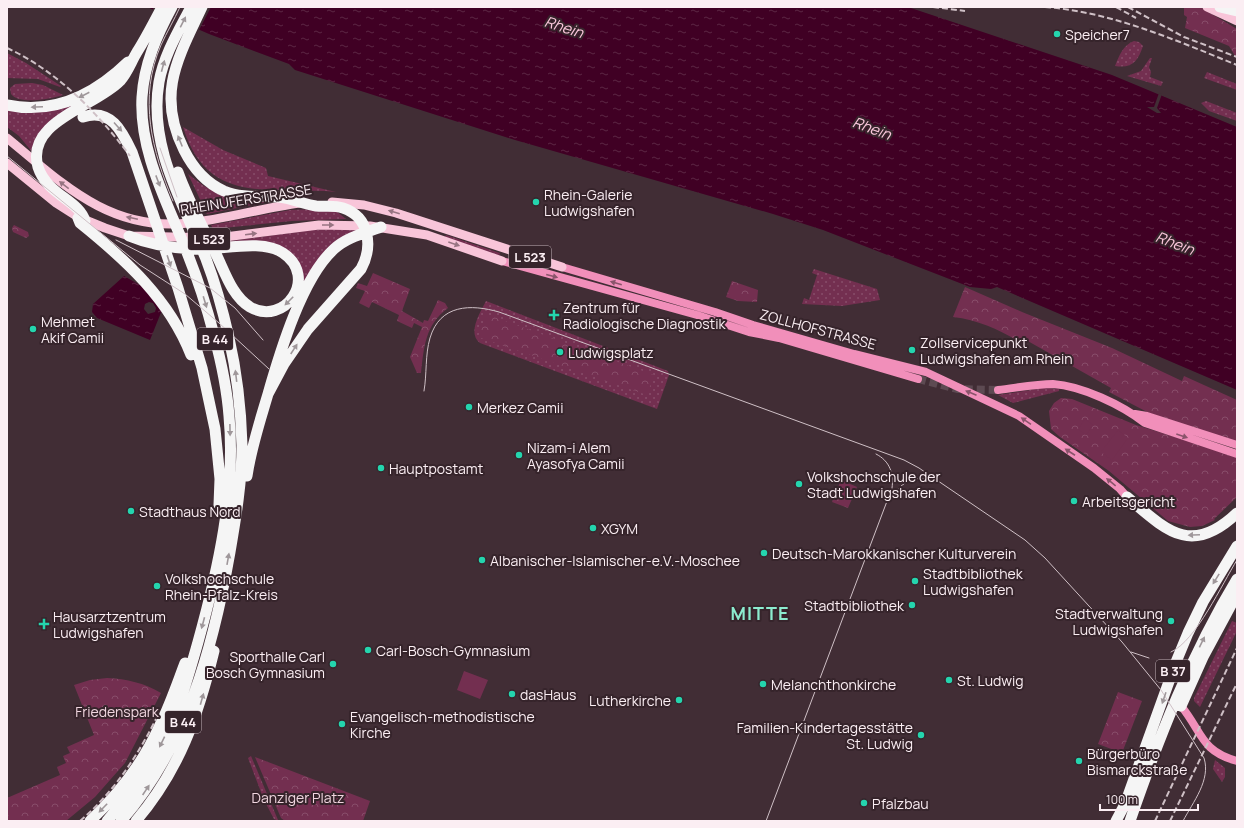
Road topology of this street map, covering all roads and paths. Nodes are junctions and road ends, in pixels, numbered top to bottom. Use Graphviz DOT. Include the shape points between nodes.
graph roads {
  1 [pos="162,7"];
  2 [pos="172,7"];
  3 [pos="191,7"];
  4 [pos="202,7"];
  5 [pos="1207,7"];
  6 [pos="1220,7"];
  7 [pos="1237,11"];
  8 [pos="1237,21"];
  9 [pos="137,53"];
  10 [pos="7,105"];
  11 [pos="80,114"];
  12 [pos="7,138"];
  13 [pos="161,142"];
  14 [pos="7,163"];
  15 [pos="298,203"];
  16 [pos="82,219"];
  17 [pos="381,227"];
  18 [pos="127,235"];
  19 [pos="502,261"];
  20 [pos="562,267"];
  21 [pos="691,309"];
  22 [pos="751,329"];
  23 [pos="203,378"];
  24 [pos="918,379"];
  25 [pos="998,390"];
  26 [pos="268,394"];
  27 [pos="1134,414"];
  28 [pos="1237,445"];
  29 [pos="1237,454"];
  30 [pos="1127,497"];
  31 [pos="1237,513"];
  32 [pos="234,526"];
  33 [pos="220,544"];
  34 [pos="1237,546"];
  35 [pos="1237,579"];
  36 [pos="1237,594"];
  37 [pos="218,610"];
  38 [pos="198,640"];
  39 [pos="1181,706"];
  40 [pos="1235,760"];
  41 [pos="90,821"];
  42 [pos="107,821"];
  43 [pos="121,821"];
  44 [pos="136,821"];
  45 [pos="1116,821"];
  46 [pos="1130,821"];
  1 -- 9 [label="highway"];
  2 -- 33 [label="highway, B 44, one-way" via="149,59 142,97 142,116 145,140 155,172 205,303 226,388 230,472"];
  13 -- 3 [label="highway, B 44, one-way" via="157,116 159,84 165,60"];
  15 -- 4 [label="highway, one-way" via="279,197 240,195 224,191 200,174 181,145 172,116 172,82 177,61"];
  5 -- 8 [label="main road"];
  6 -- 7 [label="highway"];
  9 -- 10 [label="highway, one-way" via="98,87 66,102 47,106"];
  9 -- 11 [label="highway" via="128,70 110,90"];
  11 -- 16 [label="highway" via="51,126 40,141 37,157 42,176 48,186 83,213"];
  11 -- 23 [label="highway, B 44, one-way" via="106,118 117,125 124,134 178,288"];
  15 -- 12 [label="main road, RHEINUFERSTRASSE / L 523, one-way" via="188,223 150,222 125,217 96,207 79,196"];
  18 -- 13 [label="highway, one-way" via="142,241 194,249 259,247 269,248 282,252 295,265 298,287 295,295 283,306 267,312 259,311 242,301 234,291 205,233 172,157"];
  32 -- 13 [label="highway, B 44, one-way" via="242,446 235,369 217,293 177,194"];
  14 -- 16 [label="main road, RHEINUFERSTRASSE / L 523" via="56,203"];
  20 -- 15 [label="main road, RHEINUFERSTRASSE / L 523, one-way" via="396,212 364,205 320,201"];
  26 -- 15 [label="highway, one-way" via="284,364 308,329 353,278 367,258 369,248 368,236 357,216 344,208"];
  16 -- 18 [label="main road, RHEINUFERSTRASSE / L 523"];
  16 -- 23 [label="highway" via="80,223 145,281 164,305 177,325"];
  18 -- 17 [label="main road, RHEINUFERSTRASSE / L 523, one-way" via="217,238 319,225"];
  17 -- 19 [label="main road, RHEINUFERSTRASSE / L 523, one-way" via="427,236"];
  17 -- 26 [label="highway" via="342,243 329,254 319,268 289,328 277,358"];
  19 -- 21 [label="main road, RHEINUFERSTRASSE / L 523, one-way"];
  21 -- 20 [label="main road, RHEINUFERSTRASSE / L 523, one-way"];
  21 -- 22 [label="main road, ZOLLHOFSTRASSE / L 523"];
  22 -- 24 [label="main road, L 523"];
  30 -- 22 [label="main road, ZOLLHOFSTRASSE / L 523, one-way" via="1094,468 1006,408 926,372 898,363"];
  23 -- 33 [label="highway" via="214,419 219,461"];
  25 -- 27 [label="main road" via="1045,384 1067,386 1085,391"];
  26 -- 32 [label="highway, B 44" via="249,462 239,518"];
  27 -- 28 [label="main road"];
  27 -- 29 [label="main road, one-way" via="1145,423"];
  31 -- 30 [label="highway, one-way" via="1213,531 1195,536 1174,533"];
  37 -- 32 [label="highway, B 44, one-way"];
  33 -- 38 [label="highway, B 44, one-way"];
  34 -- 45 [label="highway, B 37, one-way" via="1202,602 1188,633 1125,804"];
  46 -- 35 [label="highway, B 37, one-way" via="1183,681 1203,638"];
  36 -- 39 [label="highway"];
  43 -- 37 [label="highway, B 44, one-way" via="155,776 181,727 199,679"];
  44 -- 37 [label="highway, one-way" via="177,761 201,704 222,620"];
  38 -- 41 [label="highway, one-way" via="145,755 119,790"];
  38 -- 42 [label="highway, B 44, one-way" via="181,698 163,741 137,784"];
  39 -- 40 [label="main road" via="1204,742 1215,751"];
}
